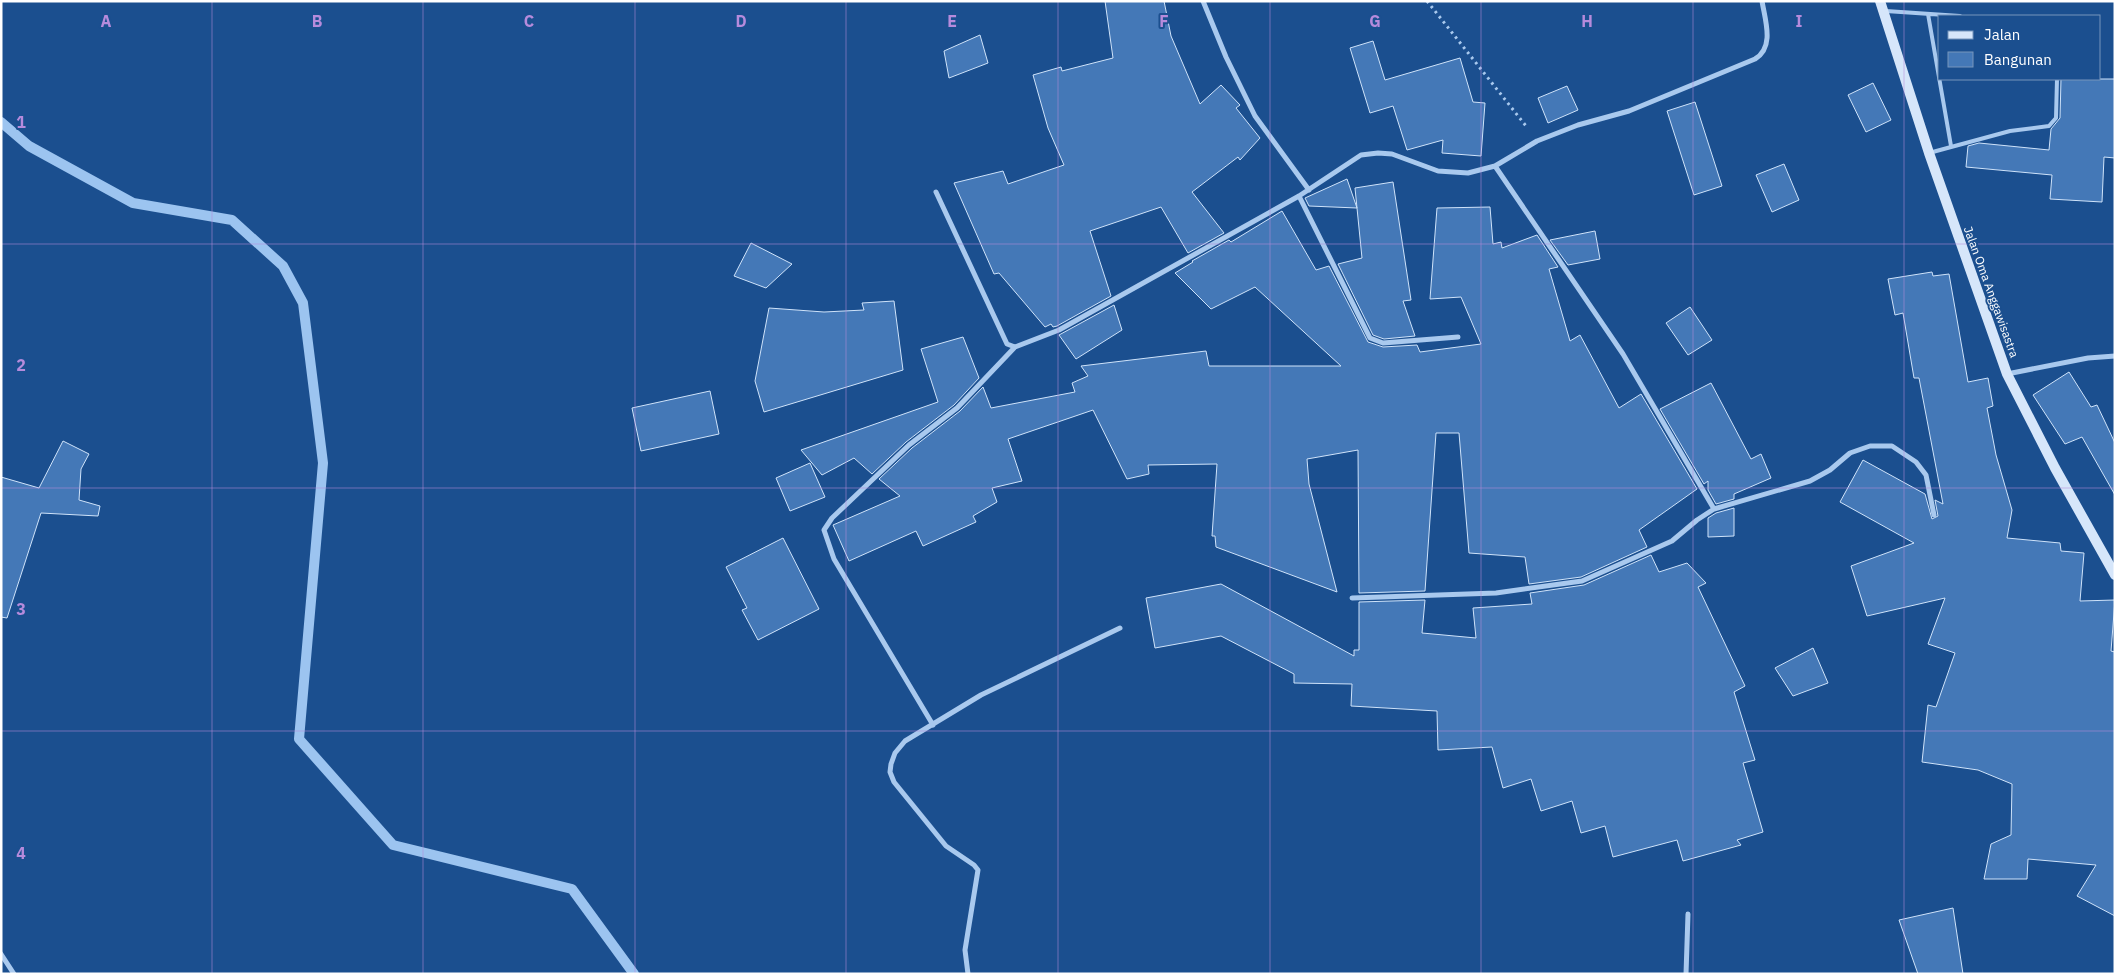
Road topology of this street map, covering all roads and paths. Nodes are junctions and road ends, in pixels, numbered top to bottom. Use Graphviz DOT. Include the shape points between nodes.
graph roads {
  1 [pos="1203,1"];
  2 [pos="1427,1"];
  3 [pos="1762,1"];
  4 [pos="1882,6"];
  5 [pos="1928,14"];
  6 [pos="1944,15"];
  7 [pos="1938,74"];
  8 [pos="1939,80"];
  9 [pos="2057,80"];
  10 [pos="1537,141"];
  11 [pos="1950,146"];
  12 [pos="1929,153"];
  13 [pos="1495,166"];
  14 [pos="1309,190"];
  15 [pos="936,192"];
  16 [pos="1299,196"];
  17 [pos="1458,338"];
  18 [pos="1015,347"];
  19 [pos="2115,356"];
  20 [pos="2007,374"];
  21 [pos="1714,509"];
  22 [pos="1934,515"];
  23 [pos="2115,575"];
  24 [pos="1352,598"];
  25 [pos="1120,628"];
  26 [pos="933,725"];
  27 [pos="1688,914"];
  28 [pos="1,954"];
  29 [pos="14,974"];
  30 [pos="968,974"];
  31 [pos="1686,974"];
  1 -- 14 [label="street" via="1255,116"];
  2 -- 10 [label="path"];
  3 -- 10 [label="street" via="1767,31 1766,47 1761,55 1629,111 1578,125"];
  4 -- 5 [label="lane"];
  4 -- 12 [label="main road, Jalan Oma Anggawisastra"];
  5 -- 6 [label="lane"];
  5 -- 7 [label="lane"];
  8 -- 11 [label="lane"];
  9 -- 11 [label="lane" via="2056,118 2049,126 2010,131"];
  10 -- 13 [label="street"];
  11 -- 12 [label="lane"];
  12 -- 20 [label="main road, Jalan Oma Anggawisastra"];
  13 -- 14 [label="street" via="1468,173 1447,173 1392,154 1369,153"];
  13 -- 21 [label="street" via="1623,354"];
  14 -- 16 [label="street"];
  15 -- 18 [label="street" via="1007,344"];
  16 -- 17 [label="street" via="1370,338 1383,343"];
  16 -- 18 [label="street" via="1059,330"];
  18 -- 26 [label="street" via="957,408 909,445 832,518 824,530 834,559"];
  19 -- 20 [label="street"];
  20 -- 23 [label="main road, Jalan Oma Anggawisastra"];
  21 -- 22 [label="street" via="1810,481 1850,453 1863,448 1892,446 1916,462 1926,474"];
  21 -- 24 [label="street" via="1672,541 1582,581 1496,593"];
  25 -- 26 [label="street" via="981,695"];
  26 -- 30 [label="street" via="905,741 894,753 890,772 894,782 946,846 978,870 965,950"];
  27 -- 31 [label="street"];
  28 -- 29 [label="street"];
}
